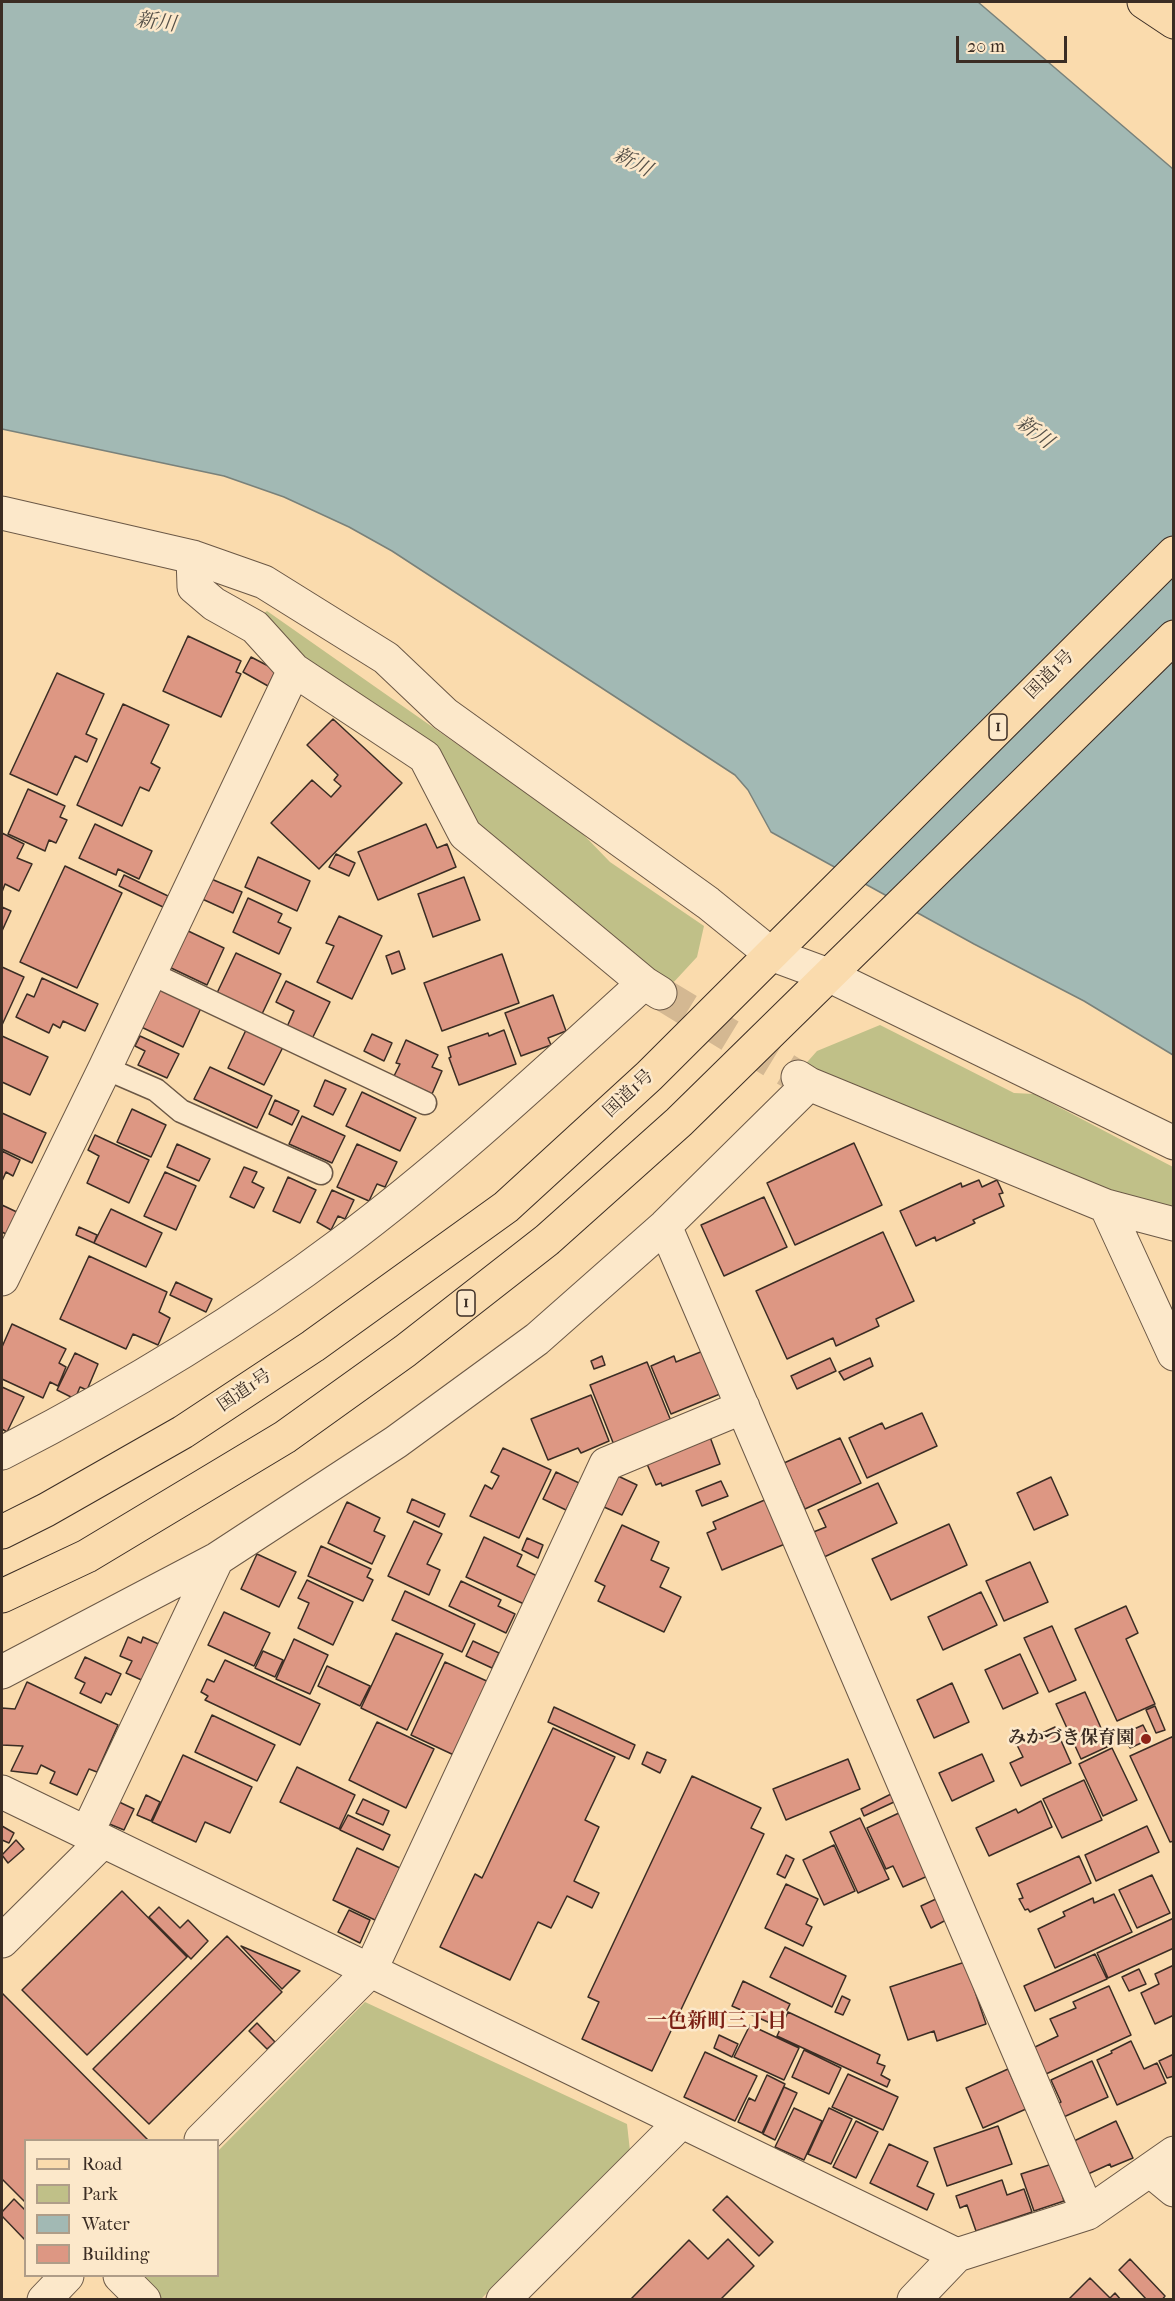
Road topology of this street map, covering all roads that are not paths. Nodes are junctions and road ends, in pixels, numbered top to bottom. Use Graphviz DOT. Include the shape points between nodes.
graph roads {
  1 [pos="1144,2"];
  2 [pos="1173,22"];
  3 [pos="5,522"];
  4 [pos="1173,553"];
  5 [pos="193,557"];
  6 [pos="1173,637"];
  7 [pos="294,669"];
  8 [pos="771,954"];
  9 [pos="150,973"];
  10 [pos="828,975"];
  11 [pos="105,1068"];
  12 [pos="425,1103"];
  13 [pos="1173,1143"];
  14 [pos="321,1173"];
  15 [pos="1106,1206"];
  16 [pos="1173,1224"];
  17 [pos="665,1226"];
  18 [pos="2,1279"];
  19 [pos="1173,1354"];
  20 [pos="743,1407"];
  21 [pos="2,1453"];
  22 [pos="2,1532"];
  23 [pos="217,1559"];
  24 [pos="2,1596"];
  25 [pos="2,1672"];
  26 [pos="2,1792"];
  27 [pos="95,1837"];
  28 [pos="2,1941"];
  29 [pos="370,1971"];
  30 [pos="681,2122"];
  31 [pos="202,2139"];
  32 [pos="1166,2171"];
  33 [pos="1088,2213"];
  34 [pos="957,2255"];
  35 [pos="67,2277"];
  36 [pos="121,2277"];
  37 [pos="44,2300"];
  38 [pos="144,2300"];
  39 [pos="503,2300"];
  40 [pos="914,2300"];
  1 -- 2 [label="main road"];
  3 -- 5 [label="street"];
  4 -- 8 [label="main road, 国道1号 / 1"];
  5 -- 7 [label="street" via="194,587 214,604 255,627"];
  5 -- 8 [label="street" via="264,582 386,658 445,714 708,903"];
  6 -- 10 [label="main road, 1"];
  7 -- 9 [label="street"];
  7 -- 21 [label="street" via="425,757 465,834 652,988 341,1244 218,1329 67,1420"];
  8 -- 10 [label="street"];
  8 -- 22 [label="main road, 国道1号 / 1" via="649,1076 506,1207 313,1346 183,1432"];
  9 -- 11 [label="street"];
  9 -- 12 [label="lane"];
  10 -- 13 [label="street"];
  10 -- 24 [label="main road, 1" via="679,1122 547,1240 405,1351 285,1437 87,1556"];
  11 -- 14 [label="lane" via="156,1090 181,1111"];
  11 -- 18 [label="street"];
  15 -- 16 [label="street"];
  15 -- 17 [label="street" via="804,1080"];
  15 -- 19 [label="street"];
  17 -- 20 [label="street"];
  17 -- 23 [label="street" via="537,1340 396,1442"];
  20 -- 29 [label="street" via="606,1464"];
  20 -- 33 [label="street"];
  23 -- 25 [label="street"];
  23 -- 27 [label="street"];
  26 -- 27 [label="street"];
  27 -- 28 [label="street"];
  27 -- 29 [label="street"];
  29 -- 30 [label="street"];
  29 -- 31 [label="street"];
  30 -- 34 [label="street"];
  30 -- 39 [label="street"];
  32 -- 33 [label="street"];
  33 -- 34 [label="street"];
  34 -- 40 [label="street"];
  35 -- 37 [label="street"];
  36 -- 38 [label="street"];
}
